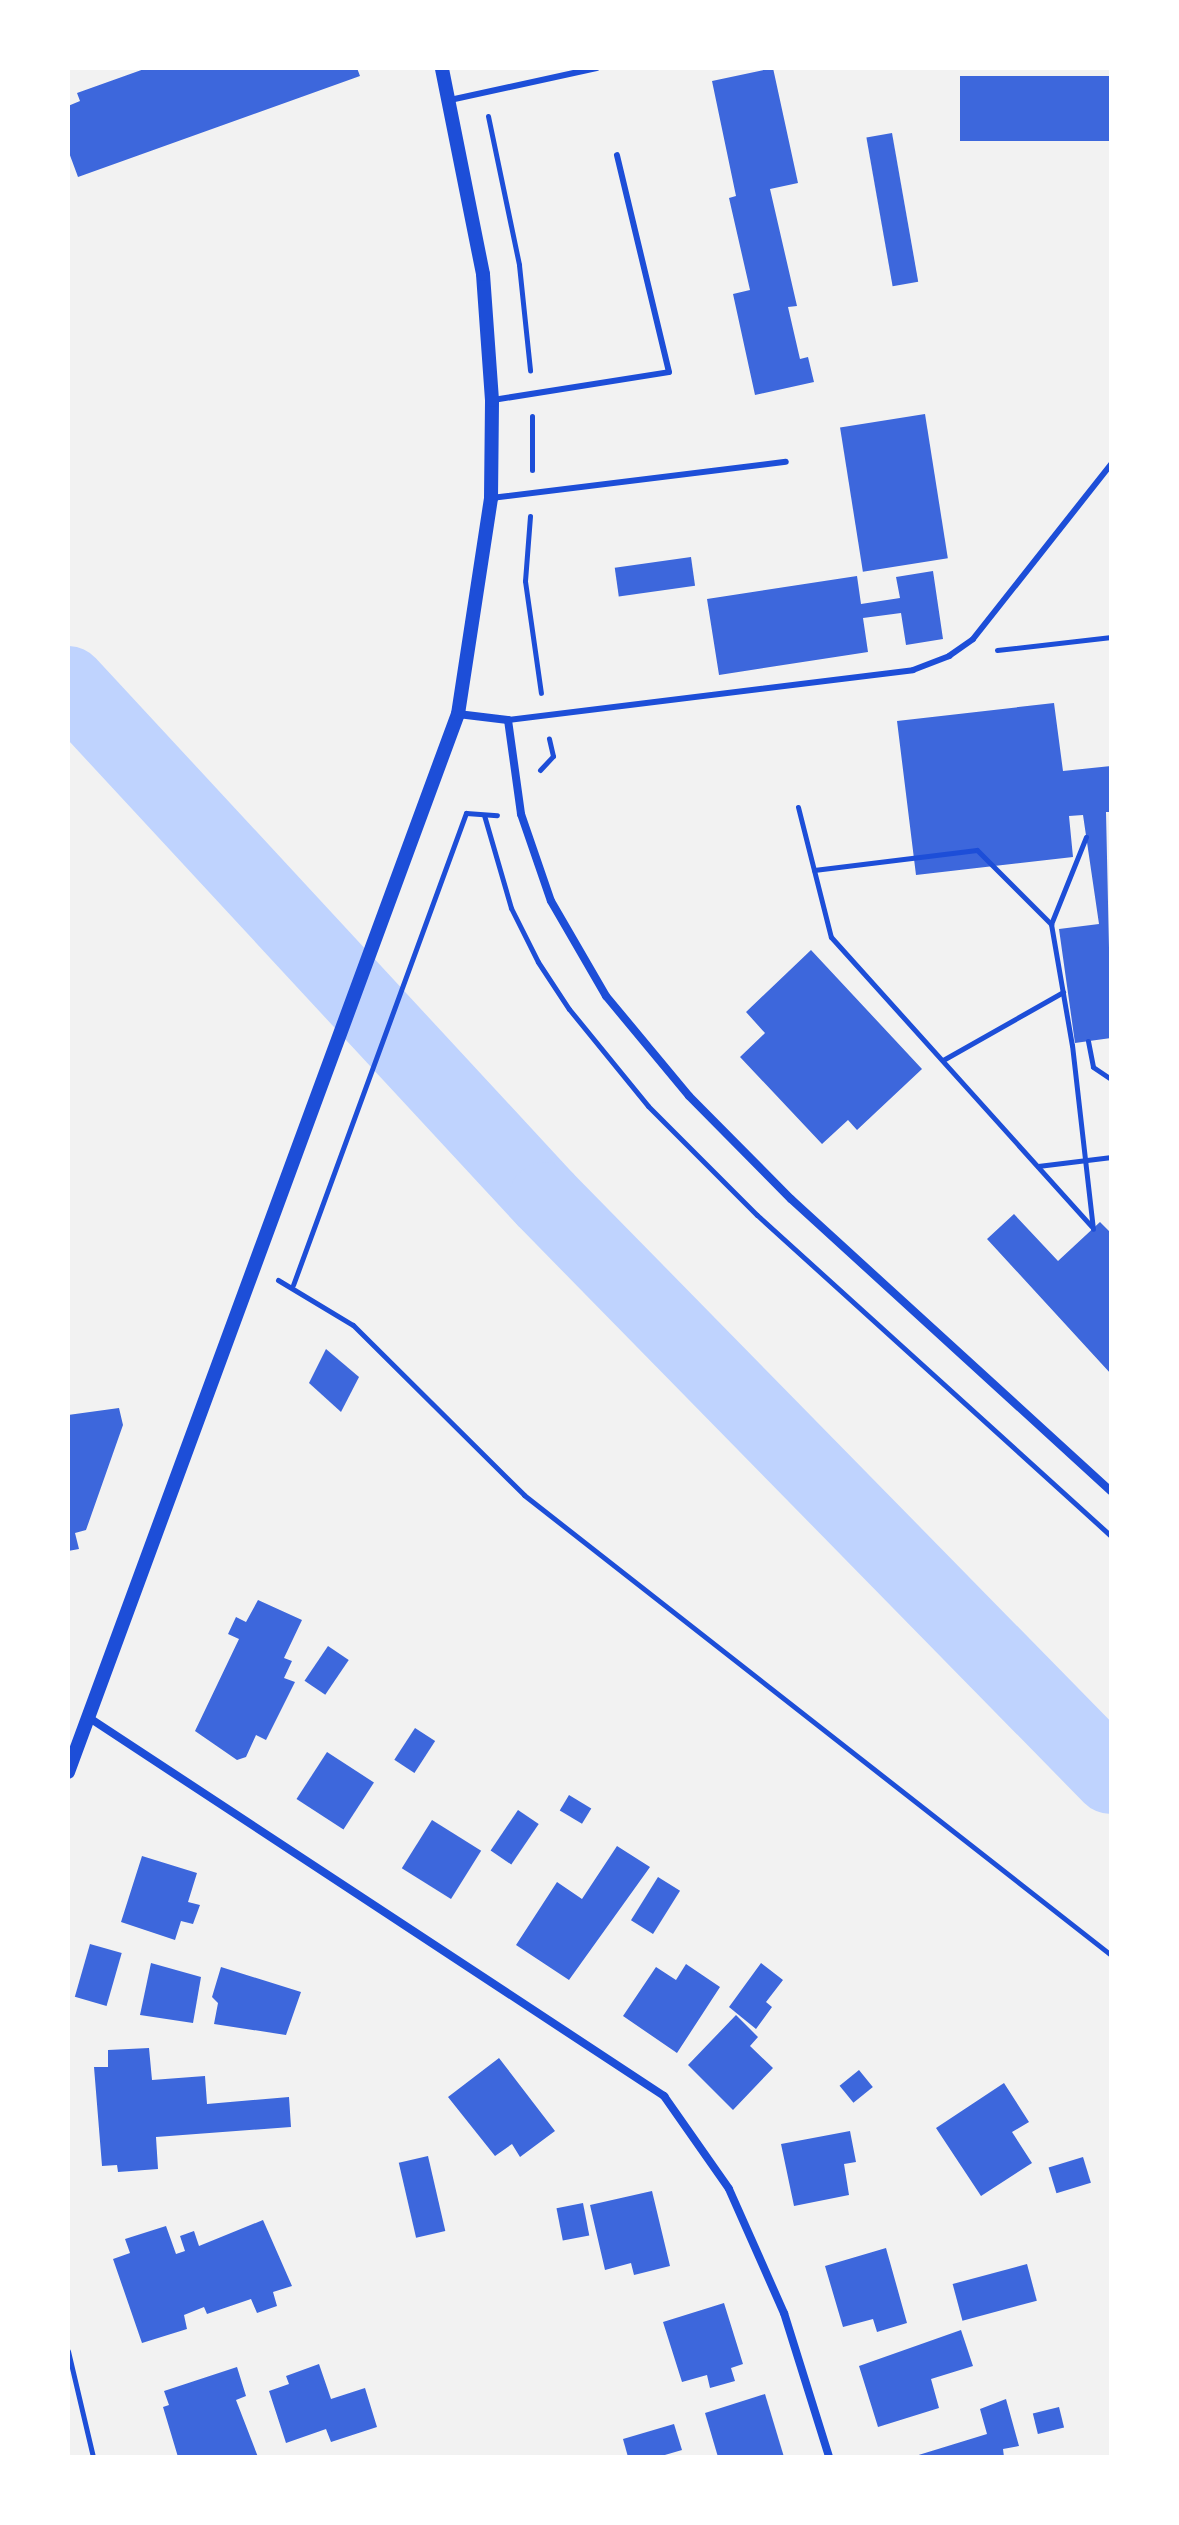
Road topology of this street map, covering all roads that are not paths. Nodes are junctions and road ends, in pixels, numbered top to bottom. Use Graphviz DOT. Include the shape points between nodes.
graph roads {
  1 [pos="442,68"];
  2 [pos="597,68"];
  3 [pos="450,100"];
  4 [pos="617,155"];
  5 [pos="492,400"];
  6 [pos="786,462"];
  7 [pos="1111,464"];
  8 [pos="491,498"];
  9 [pos="458,714"];
  10 [pos="508,720"];
  11 [pos="1111,1491"];
  12 [pos="88,1717"];
  13 [pos="68,1772"];
  14 [pos="829,2457"];
  1 -- 3 [label="street"];
  2 -- 3 [label="lane"];
  3 -- 5 [label="street" via="483,274"];
  4 -- 5 [label="lane" via="669,372"];
  5 -- 8 [label="street"];
  6 -- 8 [label="lane"];
  7 -- 10 [label="lane" via="973,639 949,656 913,670"];
  8 -- 9 [label="street"];
  9 -- 10 [label="street"];
  9 -- 12 [label="street"];
  10 -- 11 [label="street" via="521,814 551,901 606,996 689,1096 791,1199"];
  12 -- 13 [label="street"];
  12 -- 14 [label="street" via="664,2096 729,2189 784,2313"];
}
